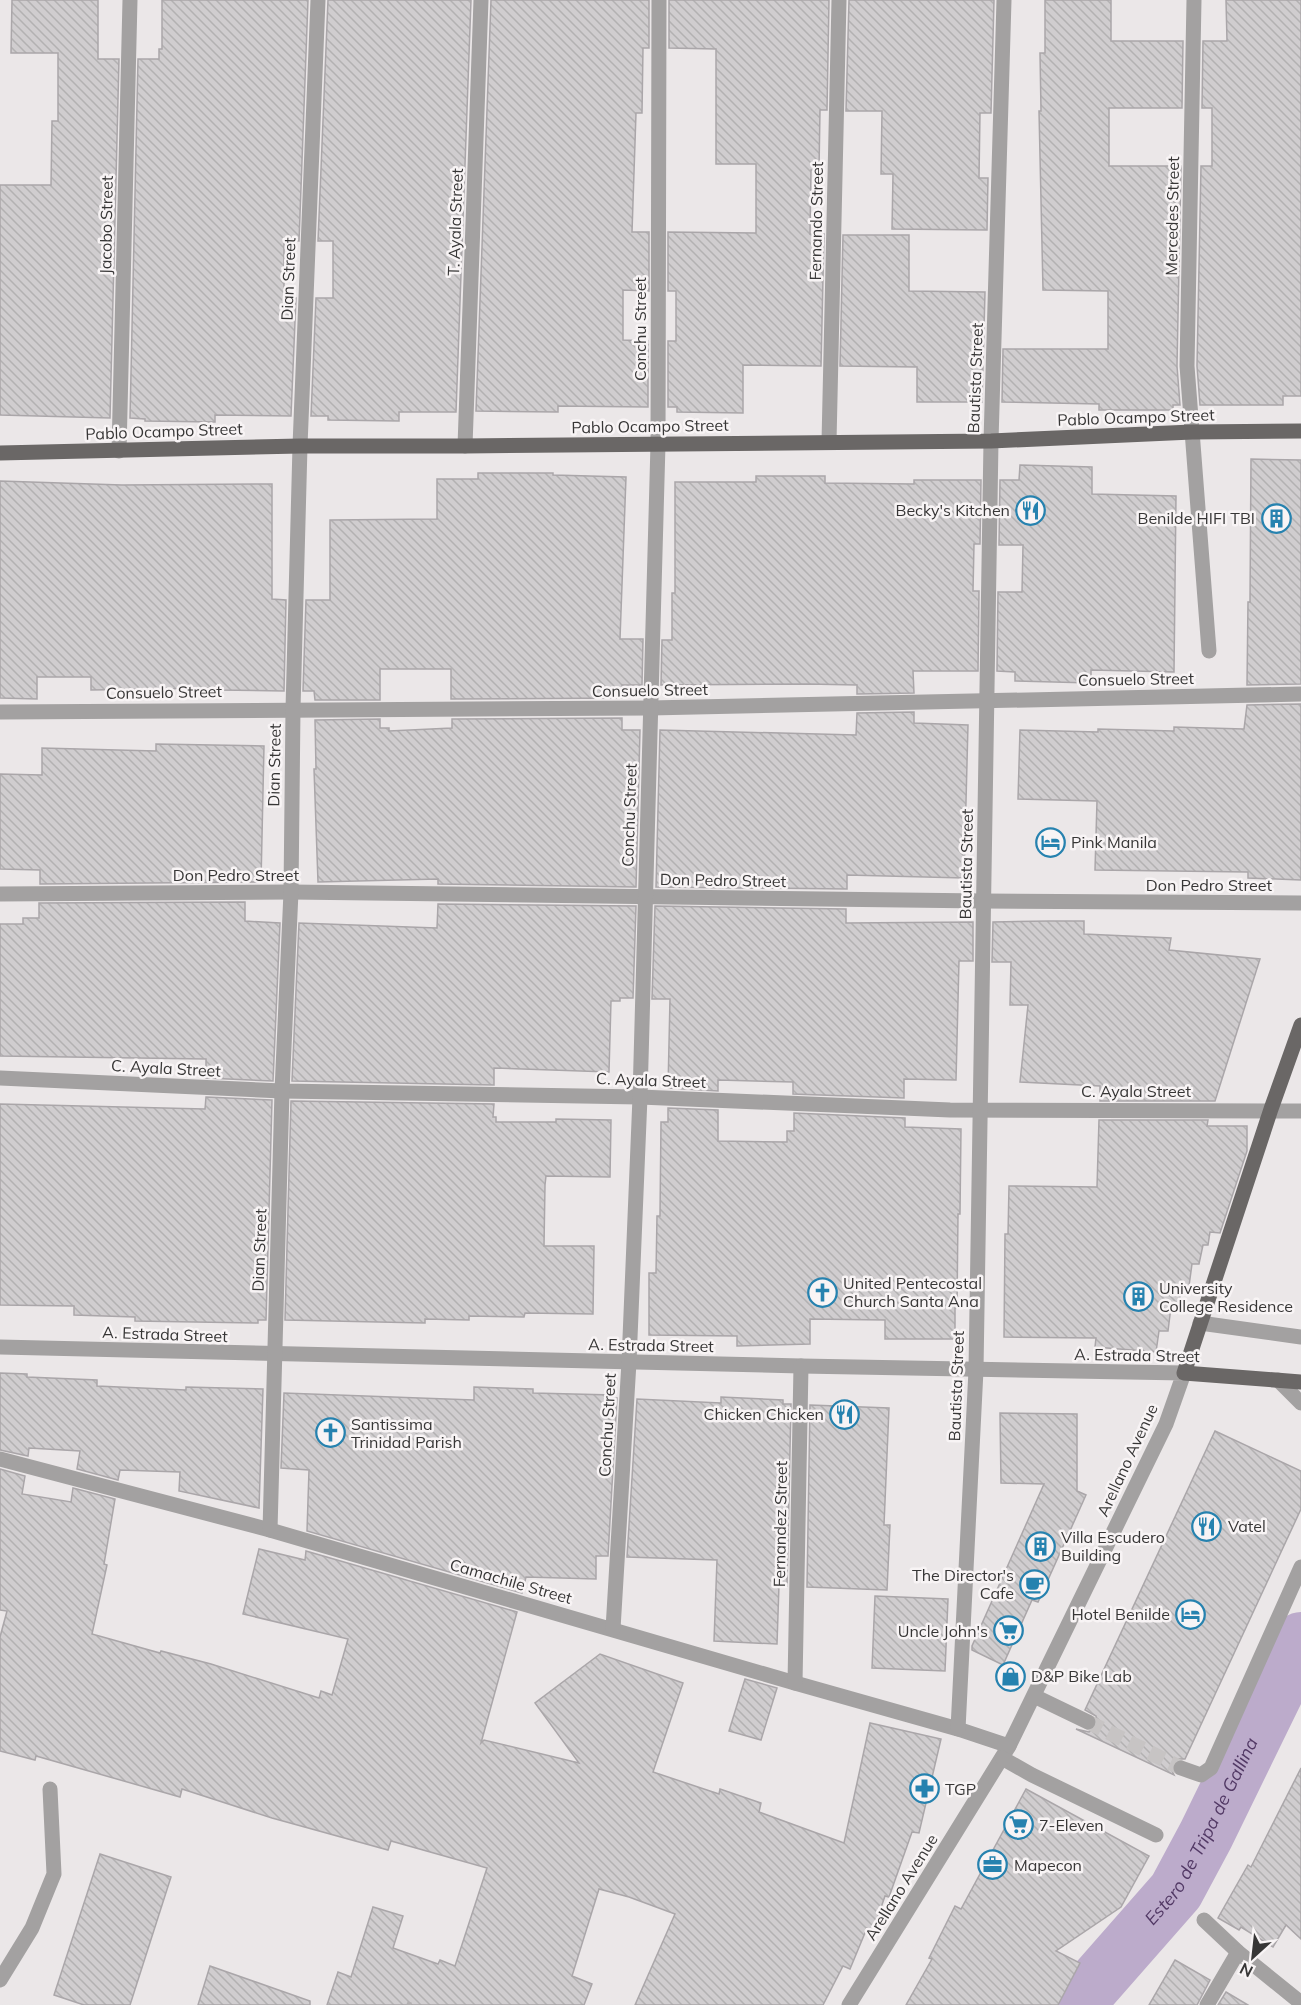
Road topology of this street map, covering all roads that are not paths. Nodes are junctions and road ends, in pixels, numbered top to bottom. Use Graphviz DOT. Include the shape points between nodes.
graph roads {
  1 [pos="130,0"];
  2 [pos="318,0"];
  3 [pos="481,0"];
  4 [pos="659,0"];
  5 [pos="839,0"];
  6 [pos="1004,0"];
  7 [pos="1194,0"];
  8 [pos="1301,431"];
  9 [pos="1192,432"];
  10 [pos="991,441"];
  11 [pos="829,442"];
  12 [pos="658,444"];
  13 [pos="300,446"];
  14 [pos="465,446"];
  15 [pos="119,451"];
  16 [pos="0,453"];
  17 [pos="1209,651"];
  18 [pos="1301,694"];
  19 [pos="986,701"];
  20 [pos="650,708"];
  21 [pos="293,709"];
  22 [pos="0,712"];
  23 [pos="291,892"];
  24 [pos="0,894"];
  25 [pos="645,897"];
  26 [pos="983,901"];
  27 [pos="1301,903"];
  28 [pos="1301,1025"];
  29 [pos="0,1078"];
  30 [pos="282,1091"];
  31 [pos="640,1097"];
  32 [pos="1271,1109"];
  33 [pos="980,1110"];
  34 [pos="1301,1111"];
  35 [pos="1200,1323"];
  36 [pos="1301,1337"];
  37 [pos="0,1347"];
  38 [pos="274,1355"];
  39 [pos="629,1362"];
  40 [pos="801,1366"];
  41 [pos="976,1370"];
  42 [pos="1184,1373"];
  43 [pos="1278,1380"];
  44 [pos="1301,1382"];
  45 [pos="1301,1403"];
  46 [pos="0,1459"];
  47 [pos="270,1530"];
  48 [pos="1301,1568"];
  49 [pos="613,1629"];
  50 [pos="795,1683"];
  51 [pos="1034,1696"];
  52 [pos="1088,1722"];
  53 [pos="958,1729"];
  54 [pos="1006,1752"];
  55 [pos="1181,1768"];
  56 [pos="50,1789"];
  57 [pos="1156,1835"];
  58 [pos="1204,1920"];
  59 [pos="1238,1952"];
  60 [pos="0,1980"];
  61 [pos="1301,2002"];
  62 [pos="849,2005"];
  63 [pos="1207,2005"];
  1 -- 15 [label="street, Jacobo Street"];
  2 -- 13 [label="street, Dian Street"];
  3 -- 14 [label="street, T. Ayala Street"];
  4 -- 12 [label="street, Conchu Street"];
  5 -- 11 [label="street, Fernando Street"];
  6 -- 10 [label="street, Bautista Street"];
  7 -- 9 [label="street, Mercedes Street" via="1187,366"];
  8 -- 9 [label="main road, Pablo Ocampo Street"];
  9 -- 10 [label="main road, Pablo Ocampo Street"];
  9 -- 17 [label="street, Mercedes Street"];
  10 -- 11 [label="main road, Pablo Ocampo Street"];
  10 -- 19 [label="street, Bautista Street"];
  11 -- 12 [label="main road, Pablo Ocampo Street"];
  12 -- 14 [label="main road, Pablo Ocampo Street"];
  12 -- 20 [label="street, Conchu Street"];
  13 -- 14 [label="main road, Pablo Ocampo Street"];
  13 -- 15 [label="main road, Pablo Ocampo Street"];
  13 -- 21 [label="street, Dian Street"];
  15 -- 16 [label="main road, Pablo Ocampo Street"];
  18 -- 19 [label="street, Consuelo Street"];
  19 -- 20 [label="street, Consuelo Street"];
  19 -- 26 [label="street, Bautista Street"];
  20 -- 21 [label="street, Consuelo Street"];
  20 -- 25 [label="street, Conchu Street"];
  21 -- 22 [label="street, Consuelo Street"];
  21 -- 23 [label="street, Dian Street"];
  23 -- 24 [label="street, Don Pedro Street"];
  23 -- 25 [label="street, Don Pedro Street"];
  23 -- 30 [label="street, Dian Street"];
  25 -- 26 [label="street, Don Pedro Street"];
  25 -- 31 [label="street, Conchu Street"];
  26 -- 27 [label="street, Don Pedro Street"];
  26 -- 33 [label="street, Bautista Street"];
  28 -- 32 [label="main road, Arellano Avenue"];
  29 -- 30 [label="street, C. Ayala Street"];
  30 -- 31 [label="street, C. Ayala Street"];
  30 -- 38 [label="street, Dian Street"];
  31 -- 33 [label="street, C. Ayala Street"];
  31 -- 39 [label="street, Conchu Street"];
  32 -- 33 [label="street, C. Ayala Street"];
  32 -- 34 [label="street, C. Ayala Street"];
  32 -- 35 [label="main road, Arellano Avenue"];
  33 -- 41 [label="street, Bautista Street"];
  35 -- 36 [label="street"];
  35 -- 42 [label="main road, Arellano Avenue"];
  37 -- 38 [label="street, A. Estrada Street"];
  38 -- 39 [label="street, A. Estrada Street"];
  38 -- 47 [label="street, Dian Street"];
  39 -- 40 [label="street, A. Estrada Street"];
  39 -- 49 [label="street, Conchu Street"];
  40 -- 41 [label="street, A. Estrada Street"];
  40 -- 50 [label="street, Fernandez Street"];
  41 -- 42 [label="street, A. Estrada Street"];
  41 -- 53 [label="street, Bautista Street"];
  42 -- 43 [label="main road, A. Estrada Street"];
  42 -- 51 [label="street, Arellano Avenue" via="1166,1424"];
  43 -- 44 [label="main road, A. Estrada Street"];
  43 -- 45 [label="street"];
  46 -- 47 [label="street, Camachile Street"];
  47 -- 49 [label="street, Camachile Street"];
  48 -- 55 [label="street" via="1211,1768 1201,1775"];
  49 -- 50 [label="street, Camachile Street"];
  50 -- 53 [label="street, Camachile Street"];
  51 -- 52 [label="street"];
  51 -- 54 [label="street, Arellano Avenue"];
  53 -- 54 [label="street, Camachile Street"];
  54 -- 57 [label="street, Camachile Street" via="1032,1775"];
  54 -- 62 [label="street, Arellano Avenue"];
  56 -- 60 [label="street" via="54,1874 32,1928"];
  58 -- 59 [label="street"];
  59 -- 61 [label="street"];
  59 -- 63 [label="street"];
}
